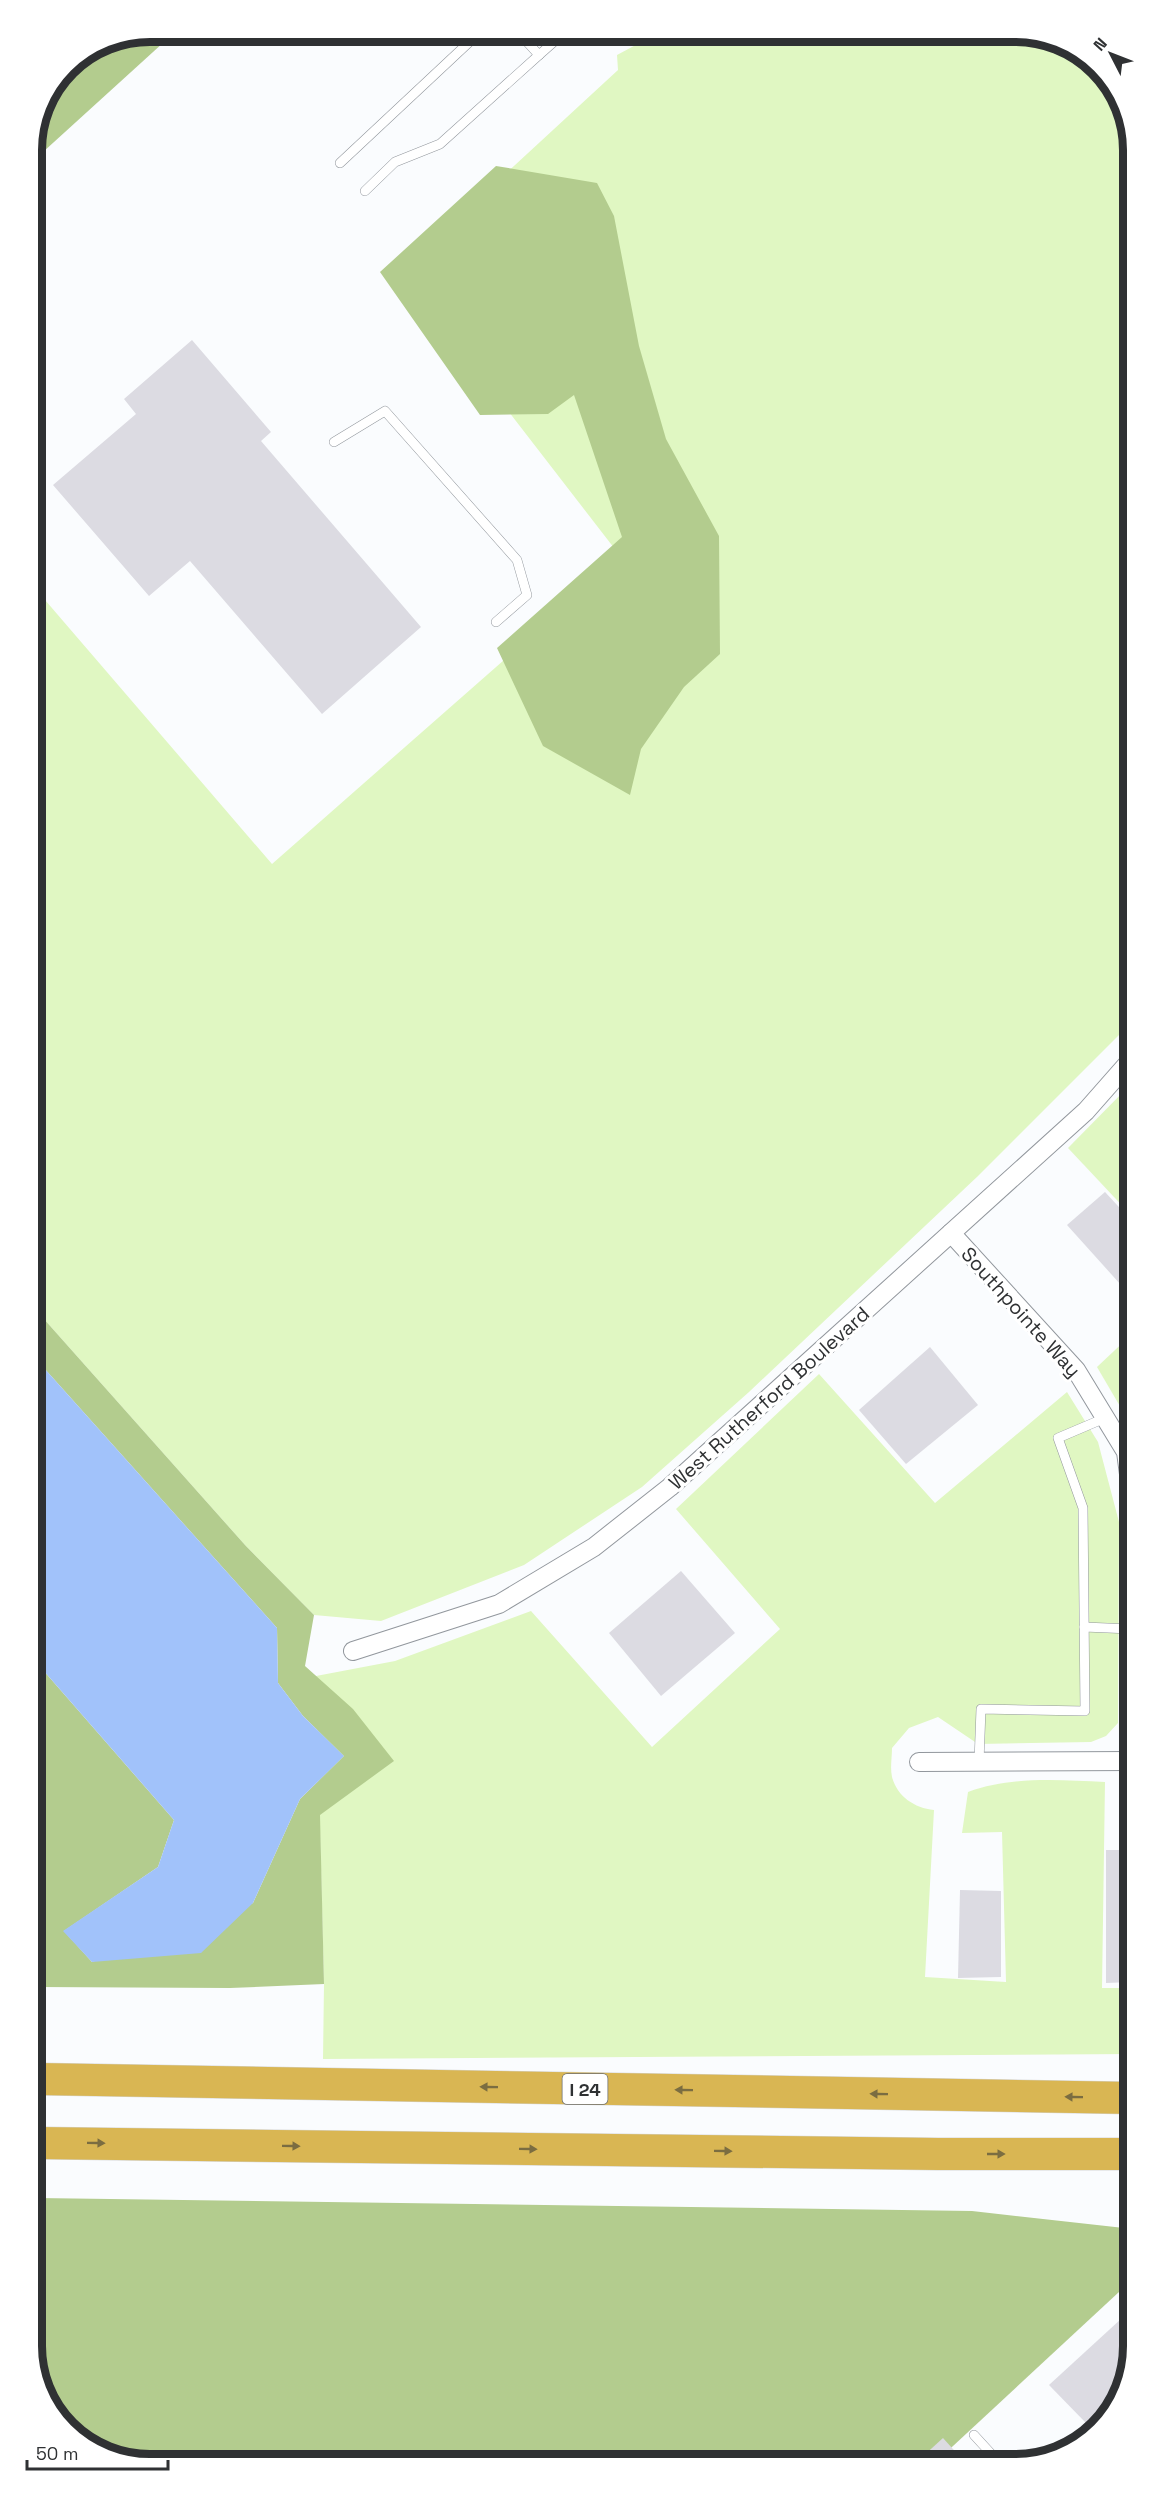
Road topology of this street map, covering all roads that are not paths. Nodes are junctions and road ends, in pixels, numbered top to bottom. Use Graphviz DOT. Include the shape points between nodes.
graph roads {
  1 [pos="469,42"];
  2 [pos="527,42"];
  3 [pos="554,42"];
  4 [pos="539,55"];
  5 [pos="340,163"];
  6 [pos="365,191"];
  7 [pos="334,442"];
  8 [pos="496,622"];
  9 [pos="1123,1069"];
  10 [pos="951,1233"];
  11 [pos="1105,1418"];
  12 [pos="1123,1447"];
  13 [pos="1084,1627"];
  14 [pos="1123,1629"];
  15 [pos="353,1652"];
  16 [pos="980,1761"];
  17 [pos="1123,1761"];
  18 [pos="919,1762"];
  19 [pos="42,2079"];
  20 [pos="1123,2098"];
  21 [pos="42,2143"];
  22 [pos="1123,2154"];
  23 [pos="974,2434"];
  24 [pos="992,2454"];
  1 -- 5 [label="lane"];
  2 -- 4 [label="lane"];
  3 -- 4 [label="lane"];
  4 -- 6 [label="lane" via="440,144 395,162"];
  7 -- 8 [label="lane" via="385,411 517,560 527,595"];
  9 -- 10 [label="street, West Rutherford Boulevard" via="1086,1111"];
  10 -- 11 [label="street, Southpointe Way" via="1076,1370"];
  10 -- 15 [label="street, West Rutherford Boulevard" via="670,1487 594,1547 499,1604"];
  11 -- 12 [label="street, Southpointe Way"];
  11 -- 13 [label="lane" via="1058,1438 1083,1508"];
  13 -- 14 [label="lane"];
  13 -- 16 [label="lane" via="1085,1711 981,1709"];
  16 -- 17 [label="street"];
  16 -- 18 [label="street"];
  20 -- 19 [label="highway, I 24, one-way"];
  21 -- 22 [label="highway, one-way"];
  23 -- 24 [label="lane"];
}
